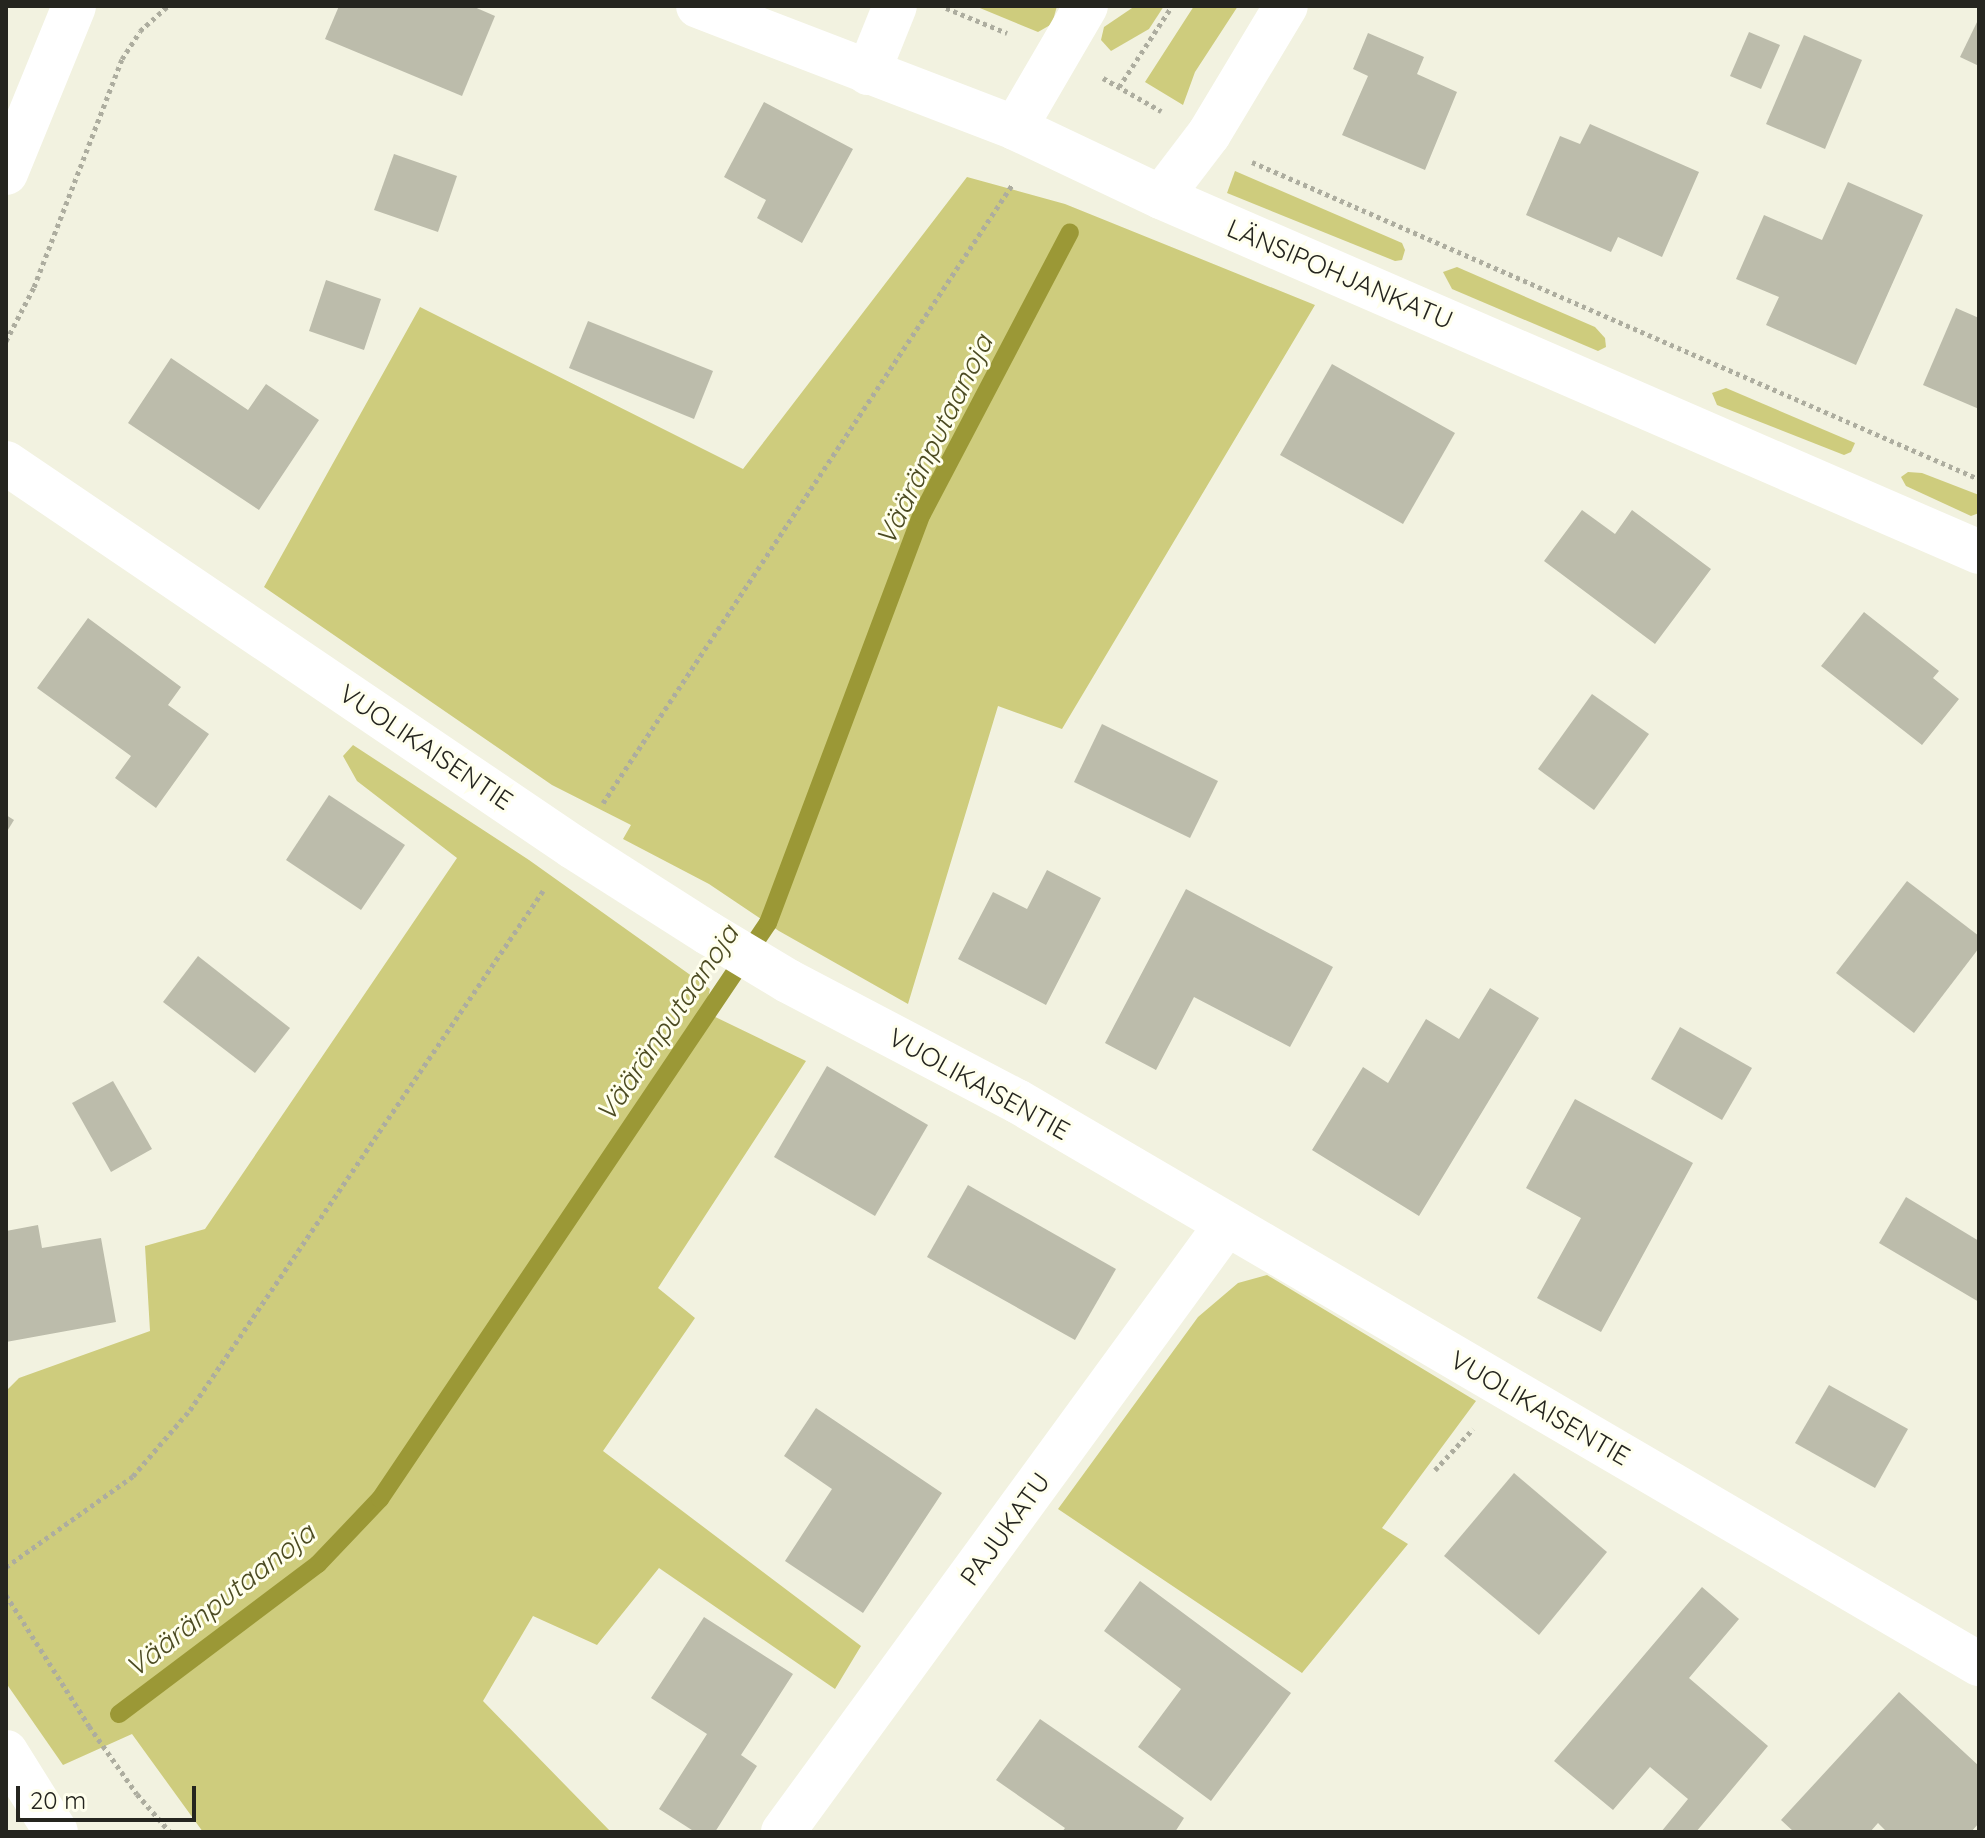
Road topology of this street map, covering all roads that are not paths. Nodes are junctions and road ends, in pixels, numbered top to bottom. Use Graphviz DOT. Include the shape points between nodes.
graph roads {
  1 [pos="74,6"];
  2 [pos="698,6"];
  3 [pos="895,6"];
  4 [pos="1086,6"];
  5 [pos="1286,6"];
  6 [pos="868,73"];
  7 [pos="1015,128"];
  8 [pos="6,173"];
  9 [pos="1161,197"];
  10 [pos="6,463"];
  11 [pos="1979,552"];
  12 [pos="1226,1225"];
  13 [pos="1979,1664"];
  14 [pos="6,1752"];
  15 [pos="56,1832"];
  16 [pos="783,1832"];
  1 -- 8 [label="street"];
  2 -- 6 [label="street, LÄNSIPOHJANKATU"];
  3 -- 6 [label="street"];
  4 -- 7 [label="street"];
  5 -- 9 [label="street" via="1209,134"];
  6 -- 7 [label="street, LÄNSIPOHJANKATU"];
  7 -- 9 [label="street, LÄNSIPOHJANKATU"];
  9 -- 11 [label="street, LÄNSIPOHJANKATU"];
  10 -- 12 [label="street, VUOLIKAISENTIE" via="708,933 1017,1101"];
  12 -- 13 [label="street, VUOLIKAISENTIE"];
  12 -- 16 [label="street, PAJUKATU"];
  14 -- 15 [label="street"];
}
